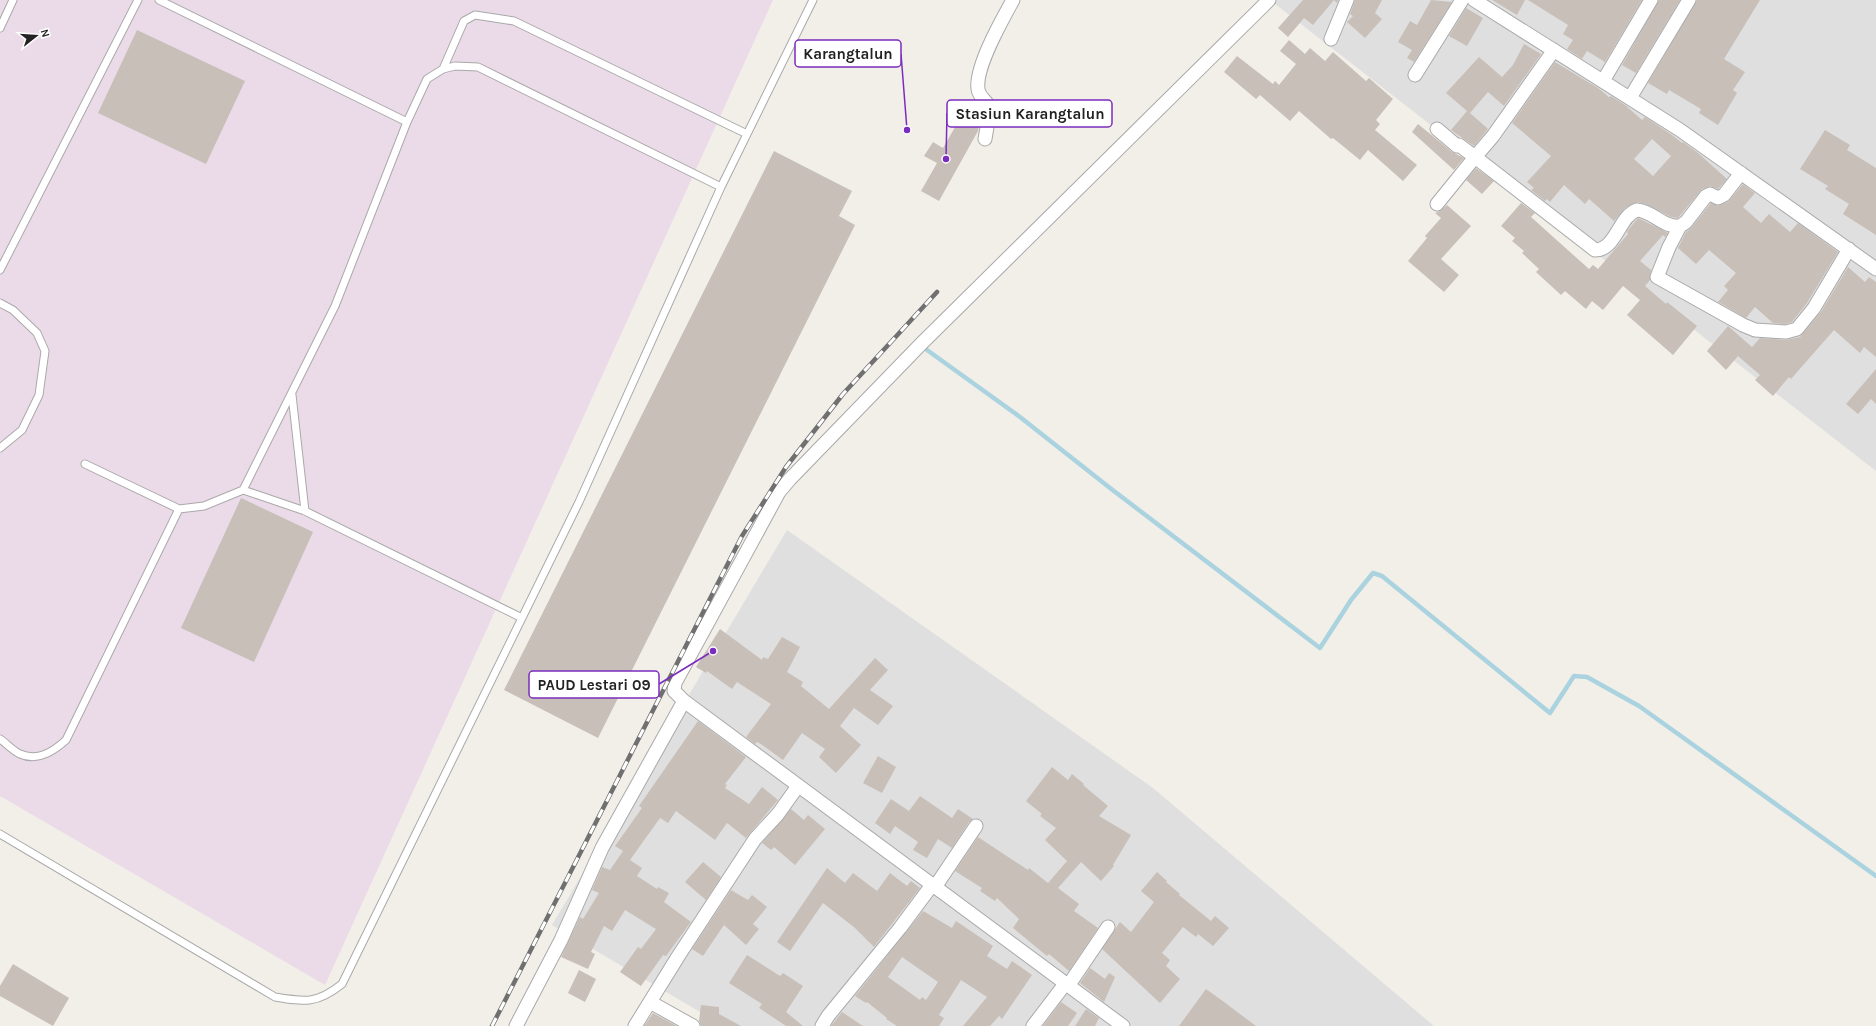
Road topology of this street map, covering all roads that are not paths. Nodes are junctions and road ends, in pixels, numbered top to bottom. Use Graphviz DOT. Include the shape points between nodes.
graph roads {
  1 [pos="13,0"];
  2 [pos="138,0"];
  3 [pos="159,0"];
  4 [pos="813,0"];
  5 [pos="1013,0"];
  6 [pos="1269,0"];
  7 [pos="1347,0"];
  8 [pos="1462,0"];
  9 [pos="1474,0"];
  10 [pos="1652,0"];
  11 [pos="1689,0"];
  12 [pos="0,28"];
  13 [pos="1331,39"];
  14 [pos="1554,50"];
  15 [pos="443,70"];
  16 [pos="1415,76"];
  17 [pos="1602,81"];
  18 [pos="1630,98"];
  19 [pos="407,122"];
  20 [pos="1437,129"];
  21 [pos="747,134"];
  22 [pos="985,139"];
  23 [pos="1475,157"];
  24 [pos="1741,173"];
  25 [pos="721,187"];
  26 [pos="1437,204"];
  27 [pos="1680,226"];
  28 [pos="1849,249"];
  29 [pos="1876,269"];
  30 [pos="0,270"];
  31 [pos="0,303"];
  32 [pos="292,394"];
  33 [pos="0,448"];
  34 [pos="85,464"];
  35 [pos="243,490"];
  36 [pos="180,509"];
  37 [pos="305,511"];
  38 [pos="522,618"];
  39 [pos="684,701"];
  40 [pos="0,739"];
  41 [pos="798,786"];
  42 [pos="976,826"];
  43 [pos="0,834"];
  44 [pos="933,886"];
  45 [pos="1108,927"];
  46 [pos="1067,985"];
  47 [pos="650,1002"];
  48 [pos="1120,1025"];
  49 [pos="516,1026"];
  50 [pos="635,1026"];
  51 [pos="692,1026"];
  52 [pos="822,1026"];
  53 [pos="1033,1026"];
  1 -- 12 [label="lane"];
  2 -- 30 [label="lane"];
  3 -- 19 [label="lane"];
  4 -- 21 [label="lane"];
  5 -- 22 [label="street" via="981,69 980,94 990,109"];
  6 -- 39 [label="street" via="922,343 786,483 677,677 674,691"];
  7 -- 13 [label="street"];
  8 -- 16 [label="street"];
  9 -- 14 [label="street"];
  10 -- 17 [label="street"];
  11 -- 18 [label="street"];
  14 -- 17 [label="street"];
  14 -- 23 [label="street" via="1493,136"];
  15 -- 19 [label="lane" via="427,79"];
  15 -- 21 [label="lane" via="464,21 475,15 514,21"];
  15 -- 25 [label="lane" via="455,66 478,68"];
  17 -- 18 [label="street"];
  18 -- 24 [label="street"];
  19 -- 32 [label="lane" via="335,306"];
  20 -- 23 [label="street" via="1456,146 1459,145"];
  21 -- 25 [label="lane"];
  23 -- 26 [label="street"];
  23 -- 27 [label="street" via="1595,250 1601,249 1609,242 1637,210 1646,212 1666,224"];
  24 -- 27 [label="street" via="1721,197 1710,194 1706,196"];
  24 -- 28 [label="street"];
  25 -- 38 [label="lane" via="579,502"];
  27 -- 28 [label="street" via="1668,246 1658,277 1743,325 1759,330 1786,332 1797,329 1814,308"];
  28 -- 29 [label="street"];
  31 -- 33 [label="lane" via="13,310 37,333 45,351 39,395 22,430"];
  32 -- 35 [label="lane"];
  32 -- 37 [label="lane"];
  34 -- 36 [label="lane"];
  35 -- 36 [label="lane" via="204,506"];
  35 -- 37 [label="lane"];
  36 -- 40 [label="lane" via="66,740 56,749 35,757 20,754"];
  37 -- 38 [label="lane"];
  38 -- 43 [label="lane" via="342,984 328,995 303,1002 275,997"];
  39 -- 41 [label="street"];
  39 -- 49 [label="street" via="602,848 561,940"];
  41 -- 44 [label="street"];
  41 -- 47 [label="street" via="778,814 755,839"];
  42 -- 44 [label="street"];
  44 -- 46 [label="street"];
  44 -- 52 [label="street"];
  45 -- 46 [label="street"];
  46 -- 48 [label="street"];
  46 -- 53 [label="street"];
  47 -- 50 [label="street"];
  47 -- 51 [label="street"];
}
